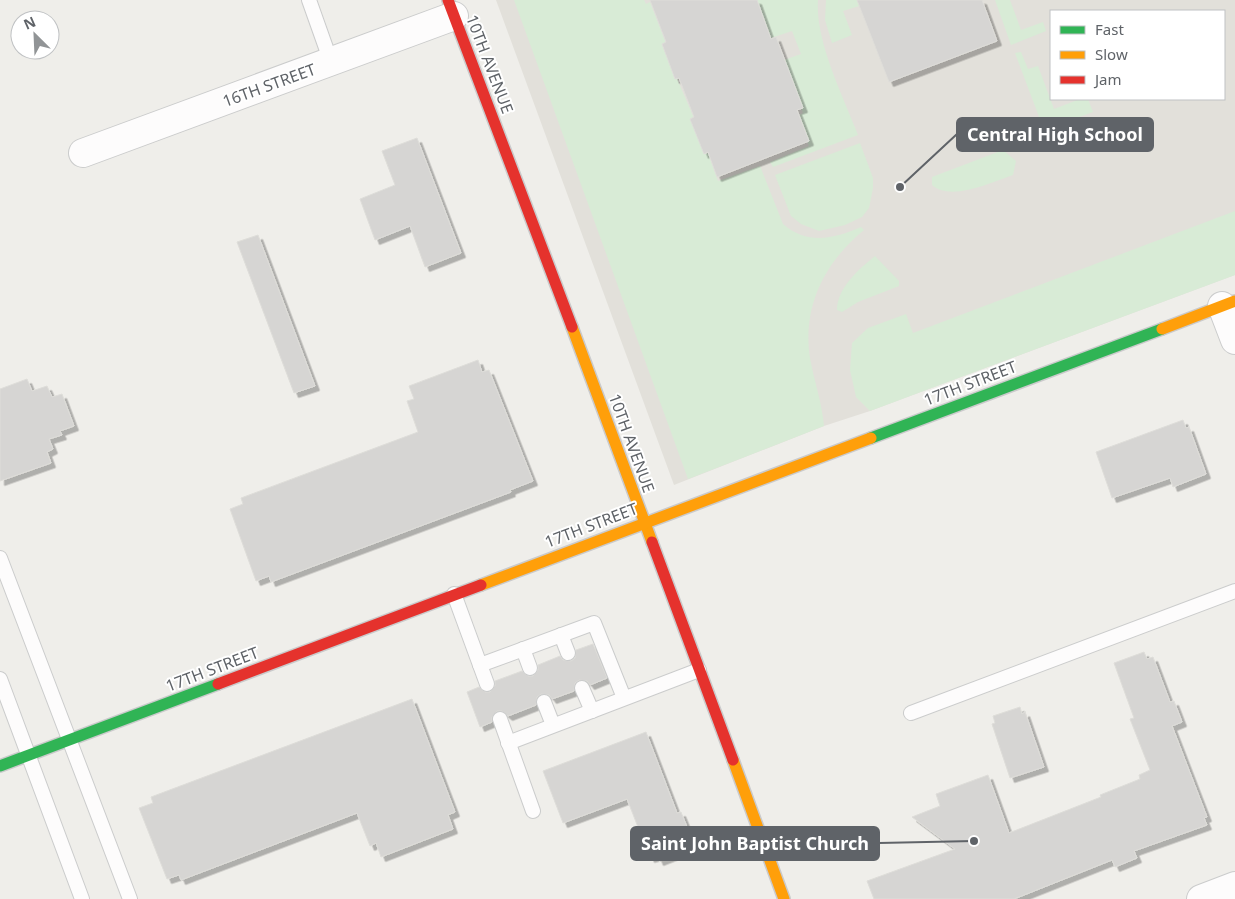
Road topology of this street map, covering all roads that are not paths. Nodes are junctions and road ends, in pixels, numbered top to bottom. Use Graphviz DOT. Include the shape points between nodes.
graph roads {
  1 [pos="309,0"];
  2 [pos="451,8"];
  3 [pos="331,62"];
  4 [pos="83,153"];
  5 [pos="1229,304"];
  6 [pos="1235,340"];
  7 [pos="645,522"];
  8 [pos="0,558"];
  9 [pos="1235,590"];
  10 [pos="454,594"];
  11 [pos="561,635"];
  12 [pos="523,649"];
  13 [pos="568,653"];
  14 [pos="480,665"];
  15 [pos="530,668"];
  16 [pos="699,670"];
  17 [pos="0,679"];
  18 [pos="487,684"];
  19 [pos="582,688"];
  20 [pos="624,698"];
  21 [pos="544,702"];
  22 [pos="592,711"];
  23 [pos="911,713"];
  24 [pos="500,719"];
  25 [pos="553,726"];
  26 [pos="71,740"];
  27 [pos="508,743"];
  28 [pos="28,756"];
  29 [pos="0,766"];
  30 [pos="533,811"];
  31 [pos="1235,886"];
  32 [pos="82,899"];
  33 [pos="130,899"];
  34 [pos="784,899"];
  35 [pos="1201,899"];
  1 -- 3 [label="lane"];
  2 -- 3 [label="street, 16TH STREET"];
  2 -- 7 [label="street, 10TH AVENUE"];
  3 -- 4 [label="street, 16TH STREET"];
  5 -- 6 [label="street"];
  5 -- 7 [label="street, 17TH STREET"];
  7 -- 10 [label="street, 17TH STREET"];
  7 -- 16 [label="street, 10TH AVENUE"];
  8 -- 26 [label="lane"];
  9 -- 23 [label="lane"];
  10 -- 14 [label="lane"];
  10 -- 26 [label="street, 17TH STREET"];
  11 -- 12 [label="lane"];
  11 -- 13 [label="lane"];
  11 -- 20 [label="lane" via="594,623"];
  12 -- 14 [label="lane"];
  12 -- 15 [label="lane"];
  14 -- 18 [label="lane"];
  16 -- 20 [label="lane"];
  16 -- 34 [label="street, 10TH AVENUE"];
  17 -- 28 [label="lane"];
  19 -- 22 [label="lane"];
  20 -- 22 [label="lane"];
  21 -- 25 [label="lane"];
  22 -- 25 [label="lane"];
  24 -- 27 [label="lane"];
  25 -- 27 [label="lane"];
  26 -- 28 [label="street, 17TH STREET"];
  26 -- 33 [label="lane"];
  27 -- 30 [label="lane"];
  28 -- 29 [label="street, 17TH STREET"];
  28 -- 32 [label="lane"];
  31 -- 35 [label="street"];
}
